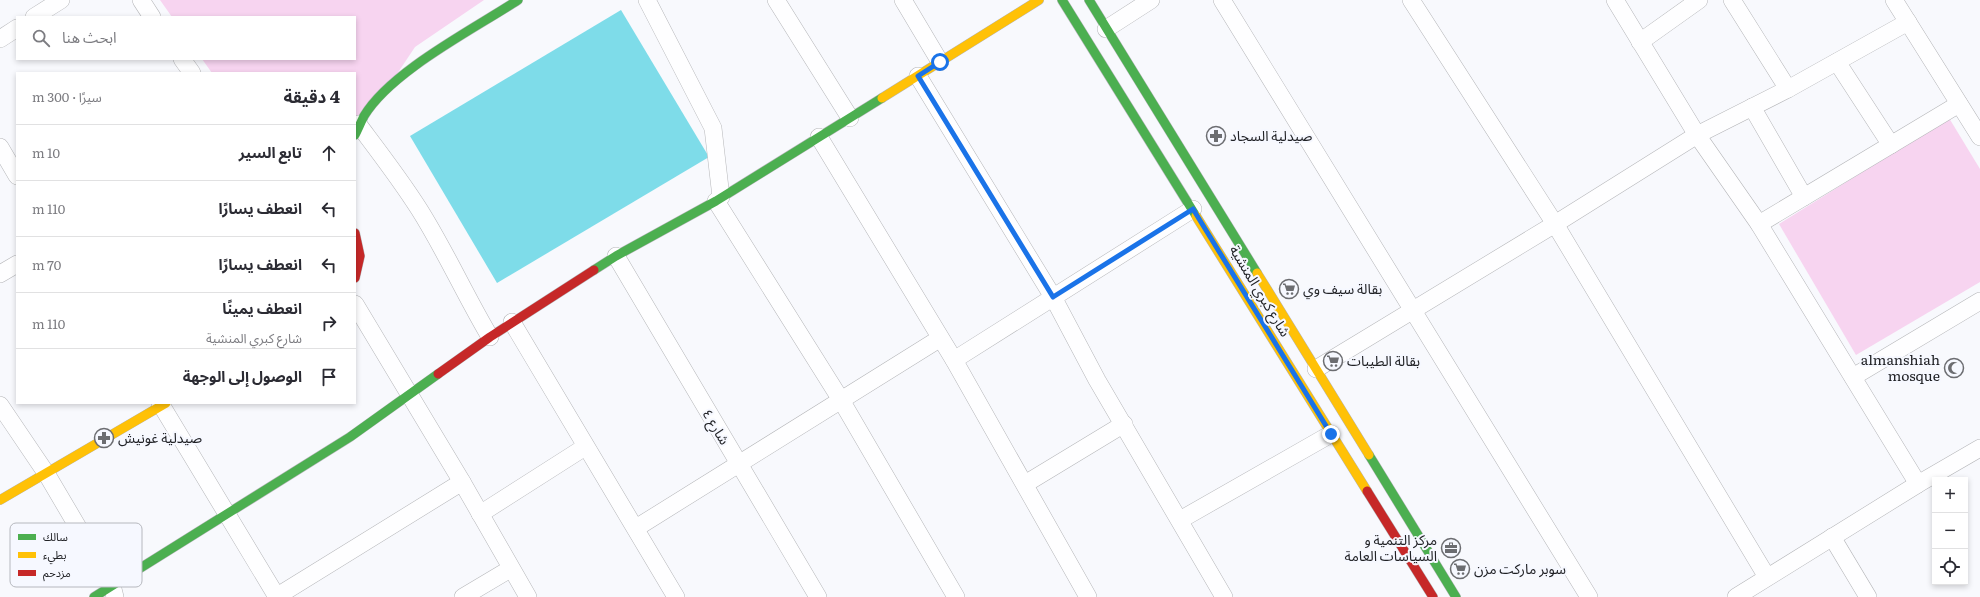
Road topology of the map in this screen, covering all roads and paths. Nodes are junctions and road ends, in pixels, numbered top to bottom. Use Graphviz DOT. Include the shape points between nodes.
graph roads {
  1 [pos="61,0"];
  2 [pos="141,0"];
  3 [pos="518,0"];
  4 [pos="647,0"];
  5 [pos="776,0"];
  6 [pos="903,0"];
  7 [pos="1039,0"];
  8 [pos="1062,0"];
  9 [pos="1088,0"];
  10 [pos="1151,0"];
  11 [pos="1222,0"];
  12 [pos="1411,0"];
  13 [pos="1615,0"];
  14 [pos="1699,0"];
  15 [pos="1732,0"];
  16 [pos="1894,0"];
  17 [pos="36,16"];
  18 [pos="151,16"];
  19 [pos="1908,22"];
  20 [pos="16,29"];
  21 [pos="1106,29"];
  22 [pos="0,39"];
  23 [pos="1640,42"];
  24 [pos="183,60"];
  25 [pos="940,62"];
  26 [pos="1837,62"];
  27 [pos="191,72"];
  28 [pos="918,76"];
  29 [pos="1788,89"];
  30 [pos="1959,104"];
  31 [pos="1752,108"];
  32 [pos="850,118"];
  33 [pos="357,130"];
  34 [pos="1697,135"];
  35 [pos="819,137"];
  36 [pos="1980,137"];
  37 [pos="1891,145"];
  38 [pos="0,147"];
  39 [pos="16,174"];
  40 [pos="1804,197"];
  41 [pos="718,199"];
  42 [pos="1193,209"];
  43 [pos="1555,224"];
  44 [pos="1759,224"];
  45 [pos="356,236"];
  46 [pos="616,256"];
  47 [pos="16,265"];
  48 [pos="0,274"];
  49 [pos="356,276"];
  50 [pos="1053,297"];
  51 [pos="1980,301"];
  52 [pos="356,306"];
  53 [pos="1412,310"];
  54 [pos="512,322"];
  55 [pos="490,337"];
  56 [pos="939,339"];
  57 [pos="954,360"];
  58 [pos="1316,369"];
  59 [pos="1853,377"];
  60 [pos="410,395"];
  61 [pos="841,400"];
  62 [pos="162,404"];
  63 [pos="0,405"];
  64 [pos="1124,424"];
  65 [pos="1331,434"];
  66 [pos="585,447"];
  67 [pos="1979,451"];
  68 [pos="738,464"];
  69 [pos="46,473"];
  70 [pos="462,482"];
  71 [pos="1025,484"];
  72 [pos="1918,484"];
  73 [pos="0,500"];
  74 [pos="480,514"];
  75 [pos="226,515"];
  76 [pos="1180,520"];
  77 [pos="75,523"];
  78 [pos="636,528"];
  79 [pos="1832,537"];
  80 [pos="510,569"];
  81 [pos="142,572"];
  82 [pos="1767,577"];
  83 [pos="114,591"];
  84 [pos="94,597"];
  85 [pos="277,597"];
  86 [pos="463,597"];
  87 [pos="528,597"];
  88 [pos="676,597"];
  89 [pos="818,597"];
  90 [pos="956,597"];
  91 [pos="1088,597"];
  92 [pos="1224,597"];
  93 [pos="1433,597"];
  94 [pos="1456,597"];
  95 [pos="1589,597"];
  96 [pos="1736,597"];
  97 [pos="1868,597"];
  1 -- 17 [label="street"];
  2 -- 18 [label="street"];
  3 -- 33 [label="main road" via="394,83 375,102"];
  4 -- 41 [label="street" via="714,128"];
  5 -- 32 [label="street"];
  6 -- 25 [label="street"];
  7 -- 25 [label="main road"];
  8 -- 42 [label="main road, شارع كبري المنشية"];
  9 -- 21 [label="main road, شارع كبري المنشية"];
  10 -- 21 [label="street"];
  11 -- 53 [label="street"];
  12 -- 43 [label="street"];
  13 -- 23 [label="street"];
  14 -- 23 [label="street"];
  15 -- 29 [label="street"];
  16 -- 19 [label="street"];
  19 -- 26 [label="street"];
  19 -- 30 [label="street"];
  20 -- 22 [label="street"];
  21 -- 58 [label="main road, شارع كبري المنشية"];
  23 -- 34 [label="street"];
  24 -- 27 [label="street"];
  25 -- 28 [label="main road"];
  26 -- 29 [label="street"];
  26 -- 37 [label="street"];
  28 -- 32 [label="main road"];
  28 -- 50 [label="street"];
  29 -- 31 [label="street"];
  30 -- 36 [label="street"];
  30 -- 37 [label="street"];
  31 -- 34 [label="street"];
  31 -- 40 [label="street"];
  32 -- 35 [label="main road"];
  33 -- 55 [label="street" via="385,159 419,210"];
  34 -- 43 [label="street"];
  34 -- 44 [label="street"];
  35 -- 41 [label="main road"];
  35 -- 56 [label="street"];
  37 -- 40 [label="street"];
  38 -- 39 [label="street"];
  40 -- 44 [label="street"];
  41 -- 46 [label="main road"];
  41 -- 61 [label="street"];
  42 -- 50 [label="street"];
  42 -- 65 [label="main road, شارع كبري المنشية"];
  43 -- 53 [label="street"];
  43 -- 82 [label="street"];
  44 -- 59 [label="street"];
  45 -- 49 [label="main road" via="360,266"];
  46 -- 54 [label="main road"];
  46 -- 68 [label="street, شارع ٤"];
  47 -- 48 [label="street"];
  50 -- 57 [label="street"];
  50 -- 64 [label="street" via="1097,380"];
  51 -- 59 [label="street"];
  52 -- 60 [label="street"];
  53 -- 58 [label="street"];
  53 -- 95 [label="street"];
  54 -- 55 [label="main road"];
  54 -- 66 [label="street"];
  55 -- 60 [label="main road"];
  56 -- 57 [label="street"];
  56 -- 61 [label="street"];
  57 -- 71 [label="street"];
  58 -- 94 [label="main road, شارع كبري المنشية"];
  59 -- 72 [label="street"];
  60 -- 70 [label="street"];
  60 -- 75 [label="main road" via="350,437"];
  61 -- 68 [label="street"];
  61 -- 90 [label="street"];
  62 -- 69 [label="main road"];
  62 -- 75 [label="street"];
  63 -- 69 [label="street"];
  64 -- 71 [label="street"];
  64 -- 76 [label="street"];
  65 -- 76 [label="street"];
  65 -- 93 [label="main road, شارع كبري المنشية"];
  66 -- 74 [label="street"];
  66 -- 78 [label="street"];
  67 -- 72 [label="street"];
  68 -- 78 [label="street"];
  68 -- 89 [label="street, شارع ٤"];
  69 -- 73 [label="main road"];
  69 -- 77 [label="street"];
  70 -- 74 [label="street"];
  70 -- 85 [label="street"];
  71 -- 91 [label="street"];
  72 -- 79 [label="street"];
  74 -- 80 [label="street"];
  75 -- 81 [label="main road"];
  75 -- 85 [label="street"];
  76 -- 92 [label="street"];
  78 -- 88 [label="street"];
  79 -- 82 [label="street"];
  79 -- 97 [label="street"];
  80 -- 86 [label="street"];
  80 -- 87 [label="street"];
  82 -- 96 [label="street"];
  83 -- 84 [label="main road"];
}
